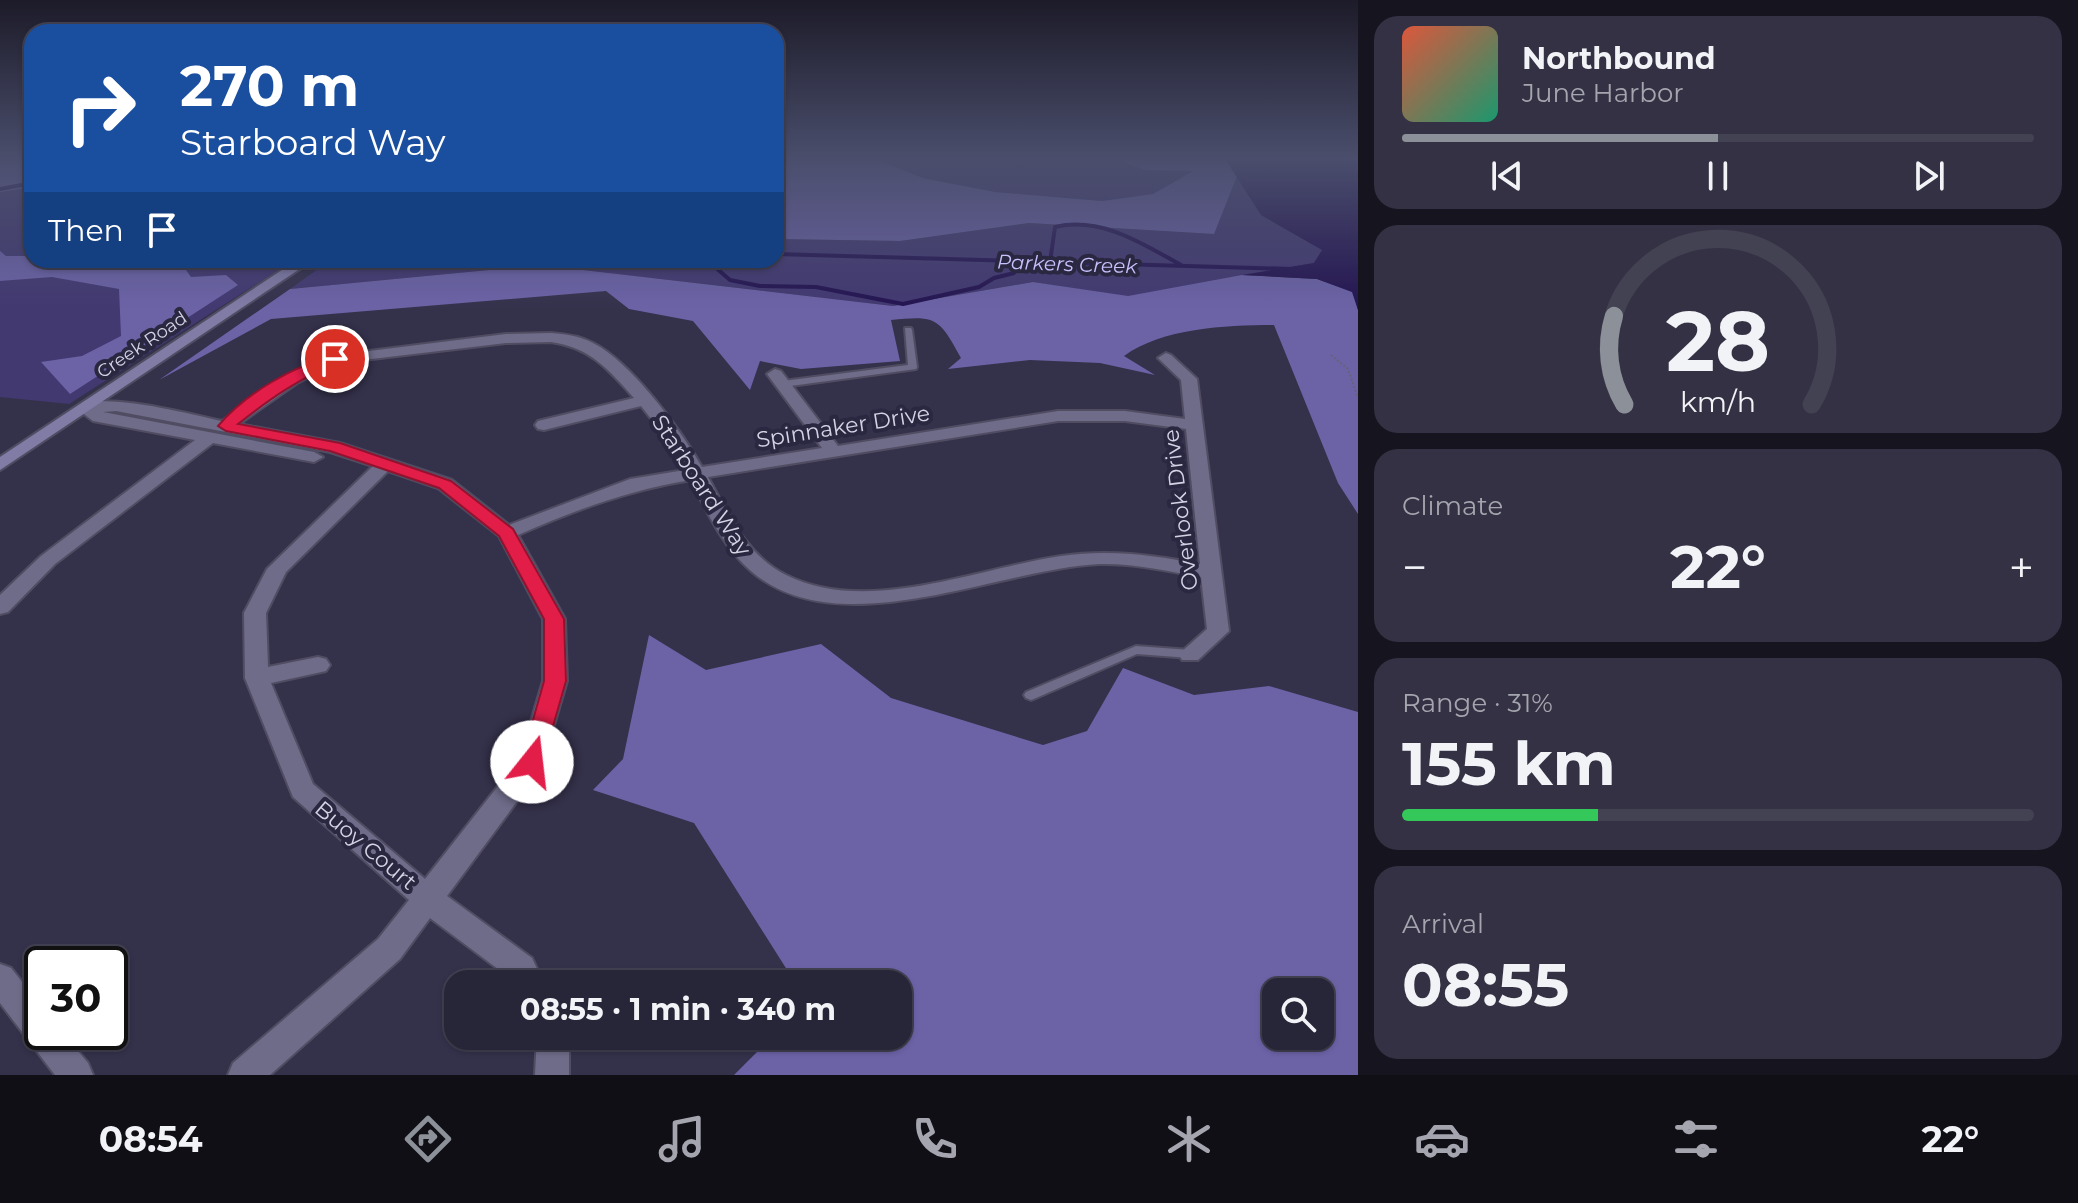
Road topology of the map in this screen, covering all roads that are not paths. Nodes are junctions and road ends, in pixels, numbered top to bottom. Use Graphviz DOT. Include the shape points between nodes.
graph roads {
  1 [pos="294,268"];
  2 [pos="908,330"];
  3 [pos="1166,358"];
  4 [pos="779,379"];
  5 [pos="645,400"];
  6 [pos="84,408"];
  7 [pos="544,425"];
  8 [pos="1194,425"];
  9 [pos="226,426"];
  10 [pos="209,438"];
  11 [pos="834,452"];
  12 [pos="0,465"];
  13 [pos="383,466"];
  14 [pos="697,474"];
  15 [pos="507,533"];
  16 [pos="1213,573"];
  17 [pos="0,607"];
  18 [pos="1190,654"];
  19 [pos="318,665"];
  20 [pos="257,678"];
  21 [pos="1031,695"];
  22 [pos="429,898"];
  23 [pos="522,970"];
  24 [pos="0,978"];
  25 [pos="24,1009"];
  26 [pos="56,1050"];
  27 [pos="553,1050"];
  28 [pos="76,1075"];
  29 [pos="245,1075"];
  30 [pos="552,1075"];
  1 -- 6 [label="main road, Creek Road"];
  2 -- 4 [label="lane" via="913,367"];
  3 -- 8 [label="street, Overlook Drive" via="1189,379"];
  4 -- 11 [label="street"];
  5 -- 7 [label="street"];
  5 -- 9 [label="street, Starboard Way" via="606,358 581,343 538,335 335,359 270,391"];
  5 -- 14 [label="street, Starboard Way"];
  6 -- 9 [label="street" via="116,406"];
  6 -- 10 [label="street" via="99,417"];
  6 -- 12 [label="main road, Creek Road"];
  8 -- 11 [label="street, Spinnaker Drive" via="1071,415"];
  8 -- 16 [label="street, Overlook Drive"];
  9 -- 13 [label="street" via="334,447"];
  10 -- 13 [label="street"];
  10 -- 17 [label="street" via="48,560"];
  11 -- 14 [label="street, Spinnaker Drive"];
  13 -- 15 [label="street" via="445,484"];
  13 -- 20 [label="street, Buoy Court" via="277,569 255,613"];
  14 -- 15 [label="street, Spinnaker Drive" via="616,489"];
  14 -- 16 [label="street, Starboard Way" via="735,543 755,564 776,579 824,594 906,596 1097,558"];
  15 -- 22 [label="street" via="554,619 555,681 532,762"];
  16 -- 18 [label="street, Overlook Drive" via="1218,631"];
  18 -- 21 [label="lane" via="1136,650"];
  19 -- 20 [label="street"];
  20 -- 22 [label="street, Buoy Court" via="302,790"];
  22 -- 23 [label="street, Buoy Court"];
  22 -- 29 [label="street" via="389,949"];
  24 -- 25 [label="street"];
  26 -- 28 [label="street"];
  27 -- 30 [label="street"];
}
